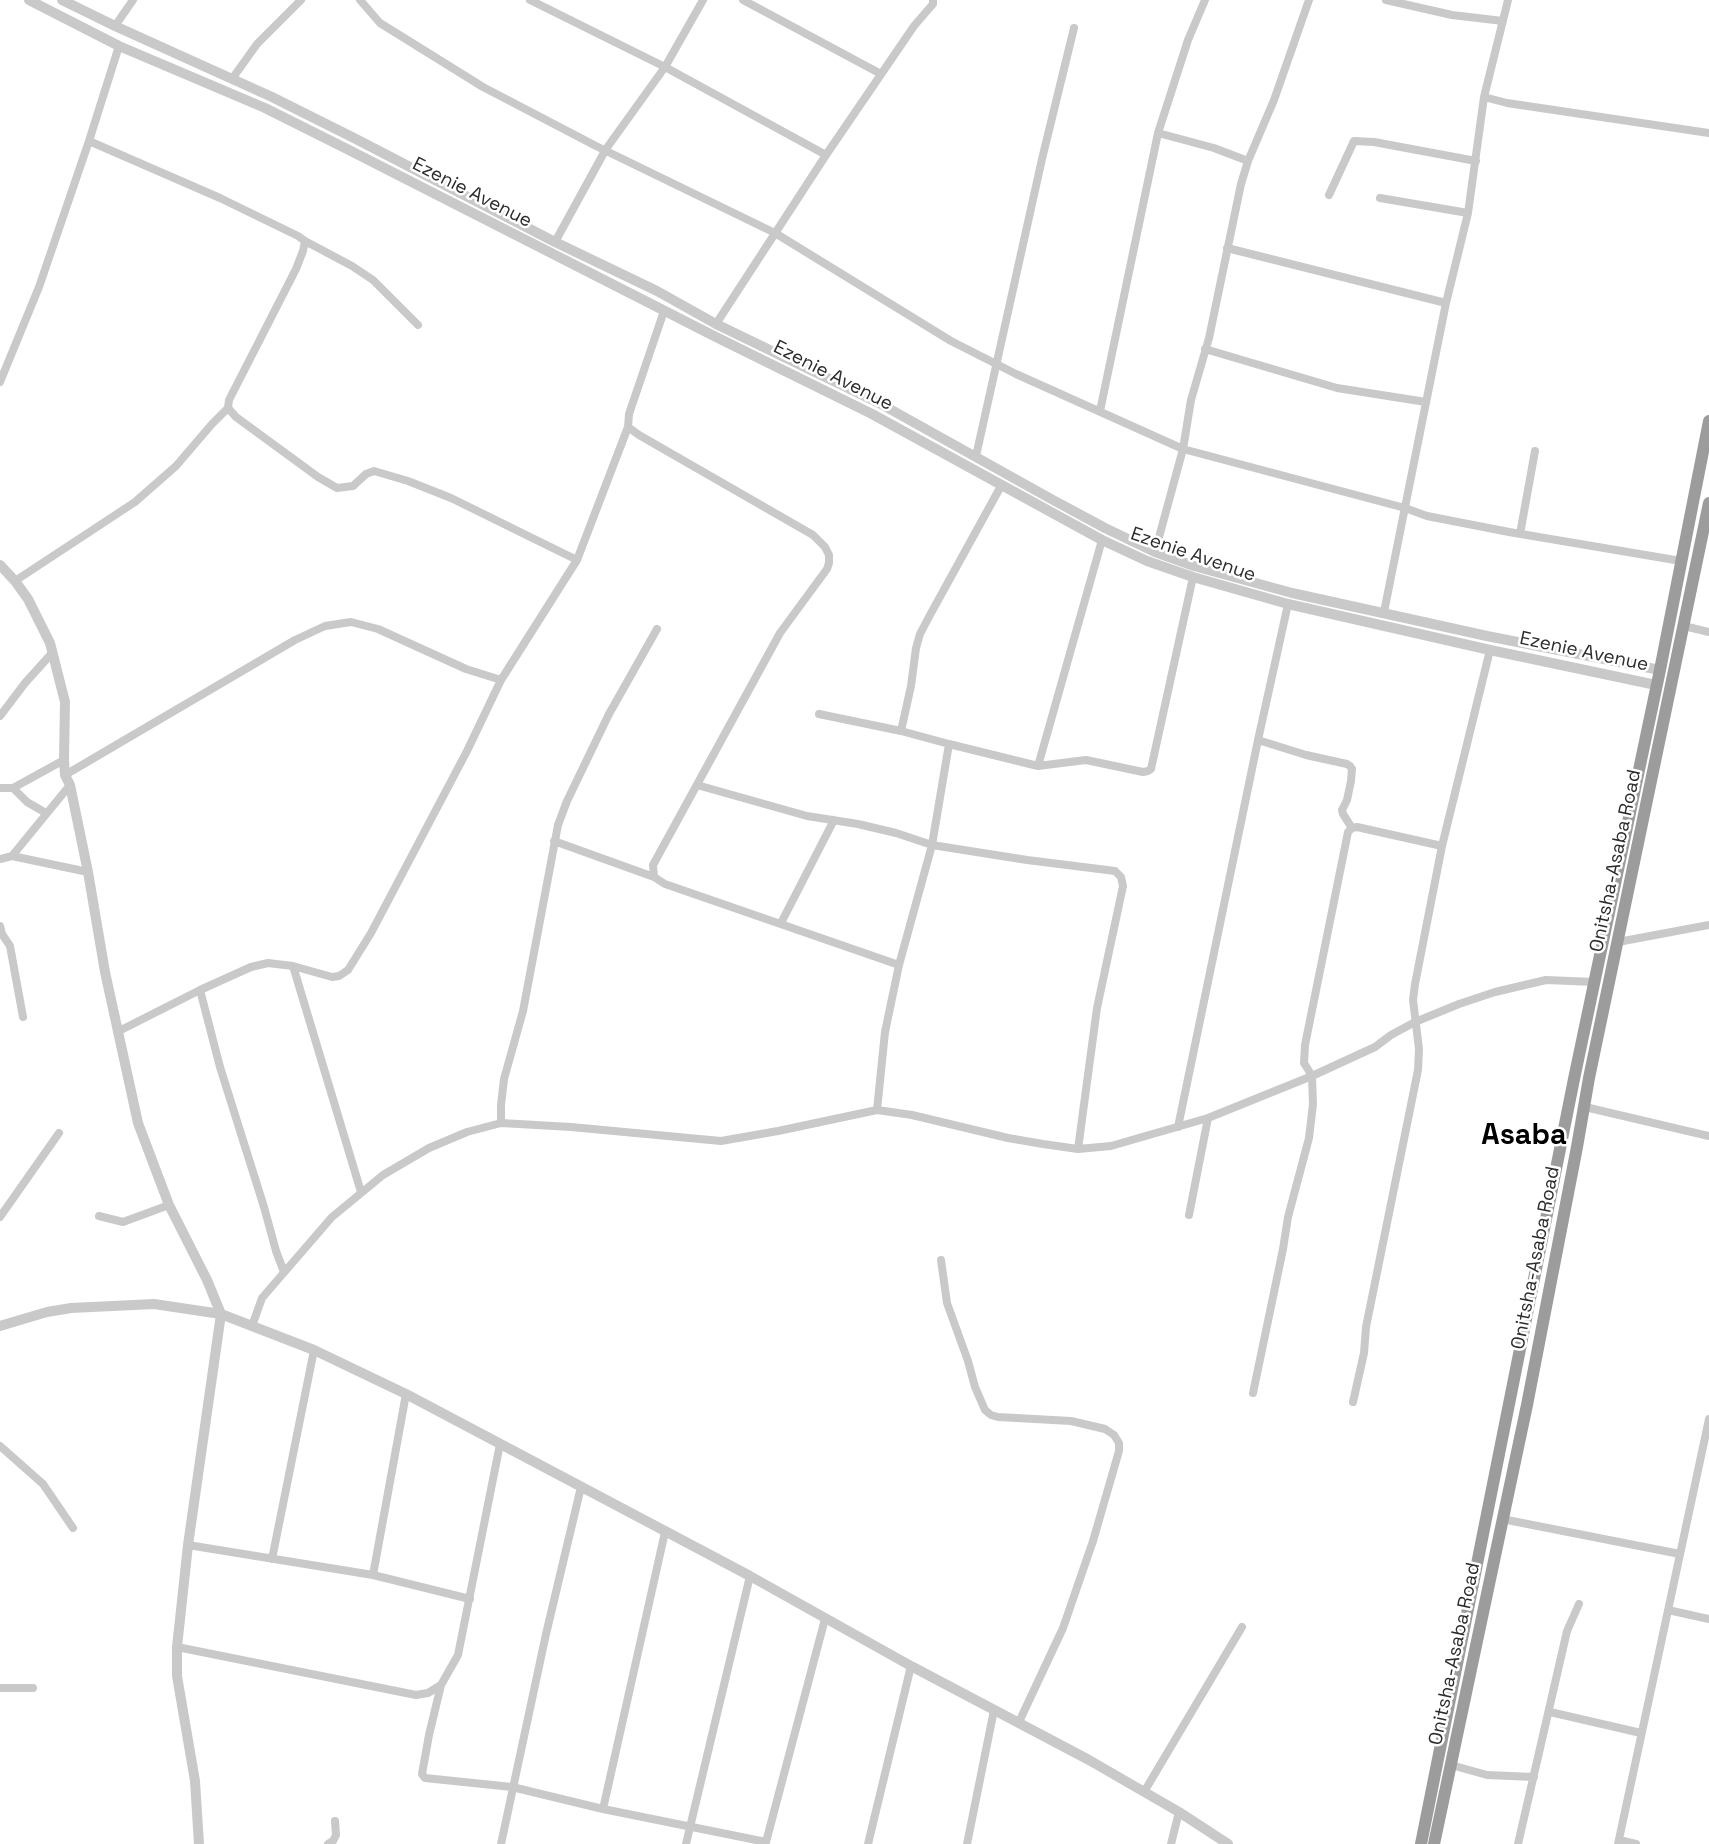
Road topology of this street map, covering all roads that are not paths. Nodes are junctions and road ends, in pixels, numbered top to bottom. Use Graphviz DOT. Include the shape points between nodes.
graph roads {
  1 [pos="29,0"];
  2 [pos="62,0"];
  3 [pos="133,0"];
  4 [pos="301,0"];
  5 [pos="360,0"];
  6 [pos="530,0"];
  7 [pos="703,0"];
  8 [pos="744,0"];
  9 [pos="933,0"];
  10 [pos="1205,0"];
  11 [pos="1309,0"];
  12 [pos="1388,0"];
  13 [pos="1508,0"];
  14 [pos="1503,21"];
  15 [pos="114,26"];
  16 [pos="1074,28"];
  17 [pos="119,46"];
  18 [pos="665,67"];
  19 [pos="881,74"];
  20 [pos="232,79"];
  21 [pos="1484,96"];
  22 [pos="318,120"];
  23 [pos="312,132"];
  24 [pos="1158,133"];
  25 [pos="1709,133"];
  26 [pos="89,141"];
  27 [pos="606,149"];
  28 [pos="826,155"];
  29 [pos="1248,161"];
  30 [pos="1476,161"];
  31 [pos="1328,196"];
  32 [pos="1380,198"];
  33 [pos="491,208"];
  34 [pos="1468,213"];
  35 [pos="485,219"];
  36 [pos="775,233"];
  37 [pos="305,241"];
  38 [pos="555,242"];
  39 [pos="1227,248"];
  40 [pos="1446,303"];
  41 [pos="664,311"];
  42 [pos="716,324"];
  43 [pos="418,325"];
  44 [pos="1205,349"];
  45 [pos="997,363"];
  46 [pos="0,382"];
  47 [pos="1426,402"];
  48 [pos="228,408"];
  49 [pos="1100,411"];
  50 [pos="1709,421"];
  51 [pos="628,427"];
  52 [pos="937,435"];
  53 [pos="932,448"];
  54 [pos="1183,449"];
  55 [pos="1535,451"];
  56 [pos="976,456"];
  57 [pos="1001,486"];
  58 [pos="1709,503"];
  59 [pos="1404,508"];
  60 [pos="1520,534"];
  61 [pos="1102,540"];
  62 [pos="1155,552"];
  63 [pos="577,560"];
  64 [pos="1681,561"];
  65 [pos="0,565"];
  66 [pos="1194,577"];
  67 [pos="15,581"];
  68 [pos="1288,604"];
  69 [pos="1384,612"];
  70 [pos="1684,626"];
  71 [pos="657,628"];
  72 [pos="1709,632"];
  73 [pos="1490,650"];
  74 [pos="53,652"];
  75 [pos="1660,670"];
  76 [pos="501,680"];
  77 [pos="1656,685"];
  78 [pos="819,714"];
  79 [pos="0,716"];
  80 [pos="901,731"];
  81 [pos="1258,740"];
  82 [pos="950,744"];
  83 [pos="64,760"];
  84 [pos="1038,766"];
  85 [pos="68,780"];
  86 [pos="697,785"];
  87 [pos="0,788"];
  88 [pos="12,788"];
  89 [pos="46,813"];
  90 [pos="834,820"];
  91 [pos="1352,828"];
  92 [pos="554,841"];
  93 [pos="932,845"];
  94 [pos="1442,846"];
  95 [pos="12,856"];
  96 [pos="0,859"];
  97 [pos="88,872"];
  98 [pos="654,877"];
  99 [pos="781,923"];
  100 [pos="1709,925"];
  101 [pos="0,926"];
  102 [pos="1618,942"];
  103 [pos="899,965"];
  104 [pos="293,966"];
  105 [pos="1595,982"];
  106 [pos="200,990"];
  107 [pos="23,1017"];
  108 [pos="1415,1022"];
  109 [pos="117,1032"];
  110 [pos="1312,1076"];
  111 [pos="1585,1107"];
  112 [pos="877,1110"];
  113 [pos="1208,1118"];
  114 [pos="501,1123"];
  115 [pos="1178,1127"];
  116 [pos="59,1134"];
  117 [pos="1709,1136"];
  118 [pos="1078,1149"];
  119 [pos="361,1192"];
  120 [pos="169,1205"];
  121 [pos="1189,1215"];
  122 [pos="100,1216"];
  123 [pos="0,1217"];
  124 [pos="941,1260"];
  125 [pos="284,1272"];
  126 [pos="1546,1307"];
  127 [pos="1528,1308"];
  128 [pos="221,1314"];
  129 [pos="0,1326"];
  130 [pos="252,1326"];
  131 [pos="314,1350"];
  132 [pos="1253,1393"];
  133 [pos="406,1394"];
  134 [pos="1353,1402"];
  135 [pos="1709,1419"];
  136 [pos="500,1444"];
  137 [pos="0,1446"];
  138 [pos="581,1487"];
  139 [pos="1502,1518"];
  140 [pos="73,1528"];
  141 [pos="665,1532"];
  142 [pos="188,1545"];
  143 [pos="1680,1554"];
  144 [pos="272,1559"];
  145 [pos="373,1575"];
  146 [pos="750,1576"];
  147 [pos="470,1598"];
  148 [pos="1579,1604"];
  149 [pos="1668,1610"];
  150 [pos="825,1619"];
  151 [pos="1709,1619"];
  152 [pos="1242,1627"];
  153 [pos="177,1647"];
  154 [pos="911,1666"];
  155 [pos="441,1685"];
  156 [pos="0,1688"];
  157 [pos="33,1688"];
  158 [pos="994,1710"];
  159 [pos="1550,1712"];
  160 [pos="1019,1722"];
  161 [pos="1640,1733"];
  162 [pos="1451,1765"];
  163 [pos="1534,1777"];
  164 [pos="512,1787"];
  165 [pos="1144,1792"];
  166 [pos="603,1809"];
  167 [pos="1179,1812"];
  168 [pos="335,1821"];
  169 [pos="691,1828"];
  170 [pos="1618,1842"];
  171 [pos="768,1843"];
  172 [pos="199,1844"];
  173 [pos="328,1844"];
  174 [pos="501,1844"];
  175 [pos="686,1844"];
  176 [pos="868,1844"];
  177 [pos="967,1844"];
  178 [pos="1171,1844"];
  179 [pos="1228,1844"];
  180 [pos="1421,1844"];
  181 [pos="1434,1844"];
  182 [pos="1518,1844"];
  183 [pos="1636,1844"];
  1 -- 17 [label="street, Ezenie Avenue"];
  2 -- 15 [label="street, Ezenie Avenue"];
  3 -- 15 [label="street"];
  4 -- 20 [label="street" via="257,44"];
  5 -- 27 [label="street" via="380,23 446,65"];
  6 -- 18 [label="street"];
  7 -- 18 [label="street"];
  8 -- 19 [label="street"];
  9 -- 19 [label="street"];
  10 -- 24 [label="street" via="1188,40"];
  11 -- 29 [label="street" via="1274,100"];
  12 -- 14 [label="street" via="1452,15"];
  13 -- 14 [label="street"];
  14 -- 21 [label="street"];
  15 -- 20 [label="street, Ezenie Avenue"];
  16 -- 45 [label="street"];
  17 -- 23 [label="street, Ezenie Avenue"];
  17 -- 26 [label="street"];
  18 -- 27 [label="street"];
  18 -- 28 [label="street"];
  19 -- 28 [label="street"];
  20 -- 22 [label="street, Ezenie Avenue"];
  21 -- 25 [label="street" via="1507,103"];
  21 -- 30 [label="street"];
  22 -- 23 [label="street"];
  22 -- 33 [label="street, Ezenie Avenue"];
  23 -- 35 [label="street, Ezenie Avenue"];
  24 -- 29 [label="street"];
  24 -- 49 [label="street"];
  26 -- 37 [label="street" via="220,198"];
  26 -- 46 [label="street" via="39,288"];
  27 -- 36 [label="street"];
  27 -- 38 [label="street"];
  28 -- 36 [label="street"];
  29 -- 39 [label="street"];
  30 -- 31 [label="street" via="1354,141"];
  30 -- 34 [label="street"];
  32 -- 34 [label="street"];
  33 -- 35 [label="street"];
  33 -- 38 [label="street, Ezenie Avenue"];
  34 -- 40 [label="street"];
  35 -- 41 [label="street, Ezenie Avenue"];
  36 -- 42 [label="street"];
  36 -- 45 [label="street" via="951,341"];
  37 -- 43 [label="street" via="373,280"];
  37 -- 48 [label="street" via="296,269 229,400"];
  38 -- 42 [label="street, Ezenie Avenue"];
  39 -- 40 [label="street"];
  39 -- 44 [label="street"];
  40 -- 47 [label="street"];
  41 -- 51 [label="street"];
  41 -- 53 [label="street, Ezenie Avenue" via="872,414"];
  42 -- 52 [label="street, Ezenie Avenue" via="879,403"];
  44 -- 47 [label="street" via="1337,388"];
  44 -- 54 [label="street" via="1191,400"];
  45 -- 49 [label="street"];
  45 -- 56 [label="street"];
  47 -- 59 [label="street"];
  48 -- 63 [label="street" via="236,417 337,488 353,486 366,474 374,472 408,481 451,498"];
  48 -- 67 [label="street" via="176,466 135,502"];
  49 -- 54 [label="street"];
  50 -- 64 [label="highway"];
  51 -- 63 [label="street"];
  51 -- 86 [label="street" via="813,535 829,555 827,569 780,633"];
  52 -- 53 [label="street"];
  52 -- 56 [label="street, Ezenie Avenue"];
  53 -- 57 [label="street, Ezenie Avenue"];
  54 -- 59 [label="street"];
  54 -- 62 [label="street"];
  55 -- 60 [label="street"];
  56 -- 62 [label="street, Ezenie Avenue"];
  57 -- 61 [label="street, Ezenie Avenue"];
  57 -- 80 [label="street" via="920,634"];
  58 -- 70 [label="highway, Onitsha-Asaba Road"];
  59 -- 60 [label="street" via="1427,516"];
  59 -- 69 [label="street"];
  60 -- 64 [label="street"];
  61 -- 66 [label="street, Ezenie Avenue" via="1147,561"];
  61 -- 84 [label="street"];
  62 -- 69 [label="street, Ezenie Avenue" via="1292,593"];
  63 -- 76 [label="street"];
  64 -- 75 [label="highway"];
  65 -- 67 [label="street"];
  66 -- 68 [label="street, Ezenie Avenue"];
  66 -- 84 [label="street" via="1151,769 1143,772 1086,760"];
  67 -- 74 [label="street" via="40,620"];
  68 -- 73 [label="street, Ezenie Avenue"];
  68 -- 81 [label="street"];
  69 -- 75 [label="street, Ezenie Avenue"];
  70 -- 72 [label="street"];
  70 -- 102 [label="highway, Onitsha-Asaba Road"];
  71 -- 92 [label="street" via="609,714 567,801"];
  73 -- 77 [label="street, Ezenie Avenue"];
  73 -- 94 [label="street"];
  74 -- 79 [label="street"];
  74 -- 83 [label="street" via="65,702"];
  75 -- 77 [label="highway"];
  76 -- 85 [label="street" via="466,669 378,629 351,622 326,626 295,640 144,728"];
  76 -- 104 [label="street" via="376,924 348,970 332,977"];
  77 -- 105 [label="highway"];
  78 -- 80 [label="street"];
  80 -- 82 [label="street"];
  81 -- 91 [label="street" via="1350,766 1347,800 1342,810"];
  81 -- 115 [label="street"];
  82 -- 84 [label="street"];
  82 -- 93 [label="street"];
  83 -- 85 [label="street"];
  83 -- 88 [label="street"];
  85 -- 89 [label="street"];
  85 -- 97 [label="street"];
  86 -- 90 [label="street" via="807,816"];
  86 -- 98 [label="street" via="653,865"];
  87 -- 88 [label="street"];
  88 -- 89 [label="street"];
  89 -- 95 [label="street"];
  90 -- 93 [label="street"];
  90 -- 99 [label="street"];
  91 -- 94 [label="street"];
  91 -- 110 [label="street" via="1348,832 1305,1045 1304,1063"];
  92 -- 98 [label="street"];
  92 -- 114 [label="street" via="524,1011 504,1078"];
  93 -- 103 [label="street"];
  93 -- 118 [label="street" via="1115,871 1121,877 1123,886 1097,1008"];
  94 -- 108 [label="street" via="1415,984"];
  95 -- 96 [label="street"];
  95 -- 97 [label="street"];
  97 -- 109 [label="street"];
  98 -- 99 [label="street" via="664,884"];
  99 -- 103 [label="street"];
  100 -- 102 [label="street"];
  101 -- 107 [label="street" via="10,946"];
  102 -- 111 [label="highway, Onitsha-Asaba Road"];
  103 -- 112 [label="street" via="885,1032"];
  104 -- 106 [label="street" via="268,963 251,967"];
  104 -- 119 [label="street"];
  105 -- 108 [label="street" via="1546,980 1495,992"];
  105 -- 127 [label="highway"];
  106 -- 109 [label="street"];
  106 -- 125 [label="street" via="220,1067"];
  108 -- 110 [label="street" via="1375,1047"];
  108 -- 134 [label="street" via="1418,1070"];
  109 -- 120 [label="street" via="138,1123"];
  110 -- 113 [label="street"];
  110 -- 132 [label="street" via="1313,1104 1308,1138 1288,1217"];
  111 -- 117 [label="street"];
  111 -- 126 [label="highway, Onitsha-Asaba Road"];
  112 -- 114 [label="street" via="721,1141"];
  112 -- 118 [label="street" via="912,1114 1008,1138"];
  113 -- 115 [label="street"];
  113 -- 121 [label="street"];
  114 -- 119 [label="street" via="467,1132 429,1148"];
  115 -- 118 [label="street" via="1111,1146"];
  116 -- 123 [label="street"];
  119 -- 125 [label="street" via="332,1217"];
  120 -- 122 [label="street" via="123,1222"];
  120 -- 128 [label="street"];
  124 -- 160 [label="street" via="947,1303 985,1410 998,1417 1047,1418 1097,1427 1114,1435 1119,1443 1093,1541 1063,1628"];
  125 -- 130 [label="street" via="262,1298"];
  126 -- 127 [label="highway"];
  126 -- 139 [label="highway, Onitsha-Asaba Road"];
  127 -- 180 [label="highway"];
  128 -- 129 [label="street" via="154,1304 71,1308"];
  128 -- 130 [label="street"];
  128 -- 142 [label="street"];
  130 -- 131 [label="street"];
  131 -- 133 [label="street"];
  131 -- 144 [label="street"];
  133 -- 136 [label="street"];
  133 -- 145 [label="street"];
  135 -- 143 [label="street"];
  136 -- 138 [label="street"];
  136 -- 147 [label="street"];
  137 -- 140 [label="street" via="43,1484"];
  138 -- 141 [label="street"];
  138 -- 164 [label="street"];
  139 -- 143 [label="street"];
  139 -- 162 [label="highway, Onitsha-Asaba Road"];
  141 -- 146 [label="street"];
  141 -- 166 [label="street"];
  142 -- 144 [label="street"];
  142 -- 153 [label="street"];
  143 -- 149 [label="street"];
  144 -- 145 [label="street"];
  145 -- 147 [label="street"];
  146 -- 150 [label="street"];
  146 -- 169 [label="street"];
  147 -- 155 [label="street" via="458,1655"];
  148 -- 159 [label="street" via="1567,1631"];
  149 -- 151 [label="street"];
  149 -- 161 [label="street"];
  150 -- 154 [label="street"];
  150 -- 171 [label="street"];
  152 -- 165 [label="street"];
  153 -- 155 [label="street" via="416,1695 428,1693"];
  153 -- 172 [label="street" via="177,1676 195,1781"];
  154 -- 158 [label="street"];
  154 -- 176 [label="street"];
  155 -- 164 [label="street" via="422,1774 425,1778"];
  156 -- 157 [label="street"];
  158 -- 160 [label="street"];
  158 -- 177 [label="street"];
  159 -- 161 [label="street"];
  159 -- 163 [label="street"];
  160 -- 165 [label="street"];
  161 -- 170 [label="street"];
  162 -- 163 [label="street" via="1487,1775"];
  162 -- 181 [label="highway, Onitsha-Asaba Road"];
  163 -- 182 [label="street"];
  164 -- 166 [label="street"];
  164 -- 174 [label="street"];
  165 -- 167 [label="street"];
  166 -- 169 [label="street"];
  167 -- 178 [label="street"];
  167 -- 179 [label="street"];
  168 -- 173 [label="street" via="336,1835"];
  169 -- 171 [label="street"];
  169 -- 175 [label="street"];
  170 -- 183 [label="street"];
}
